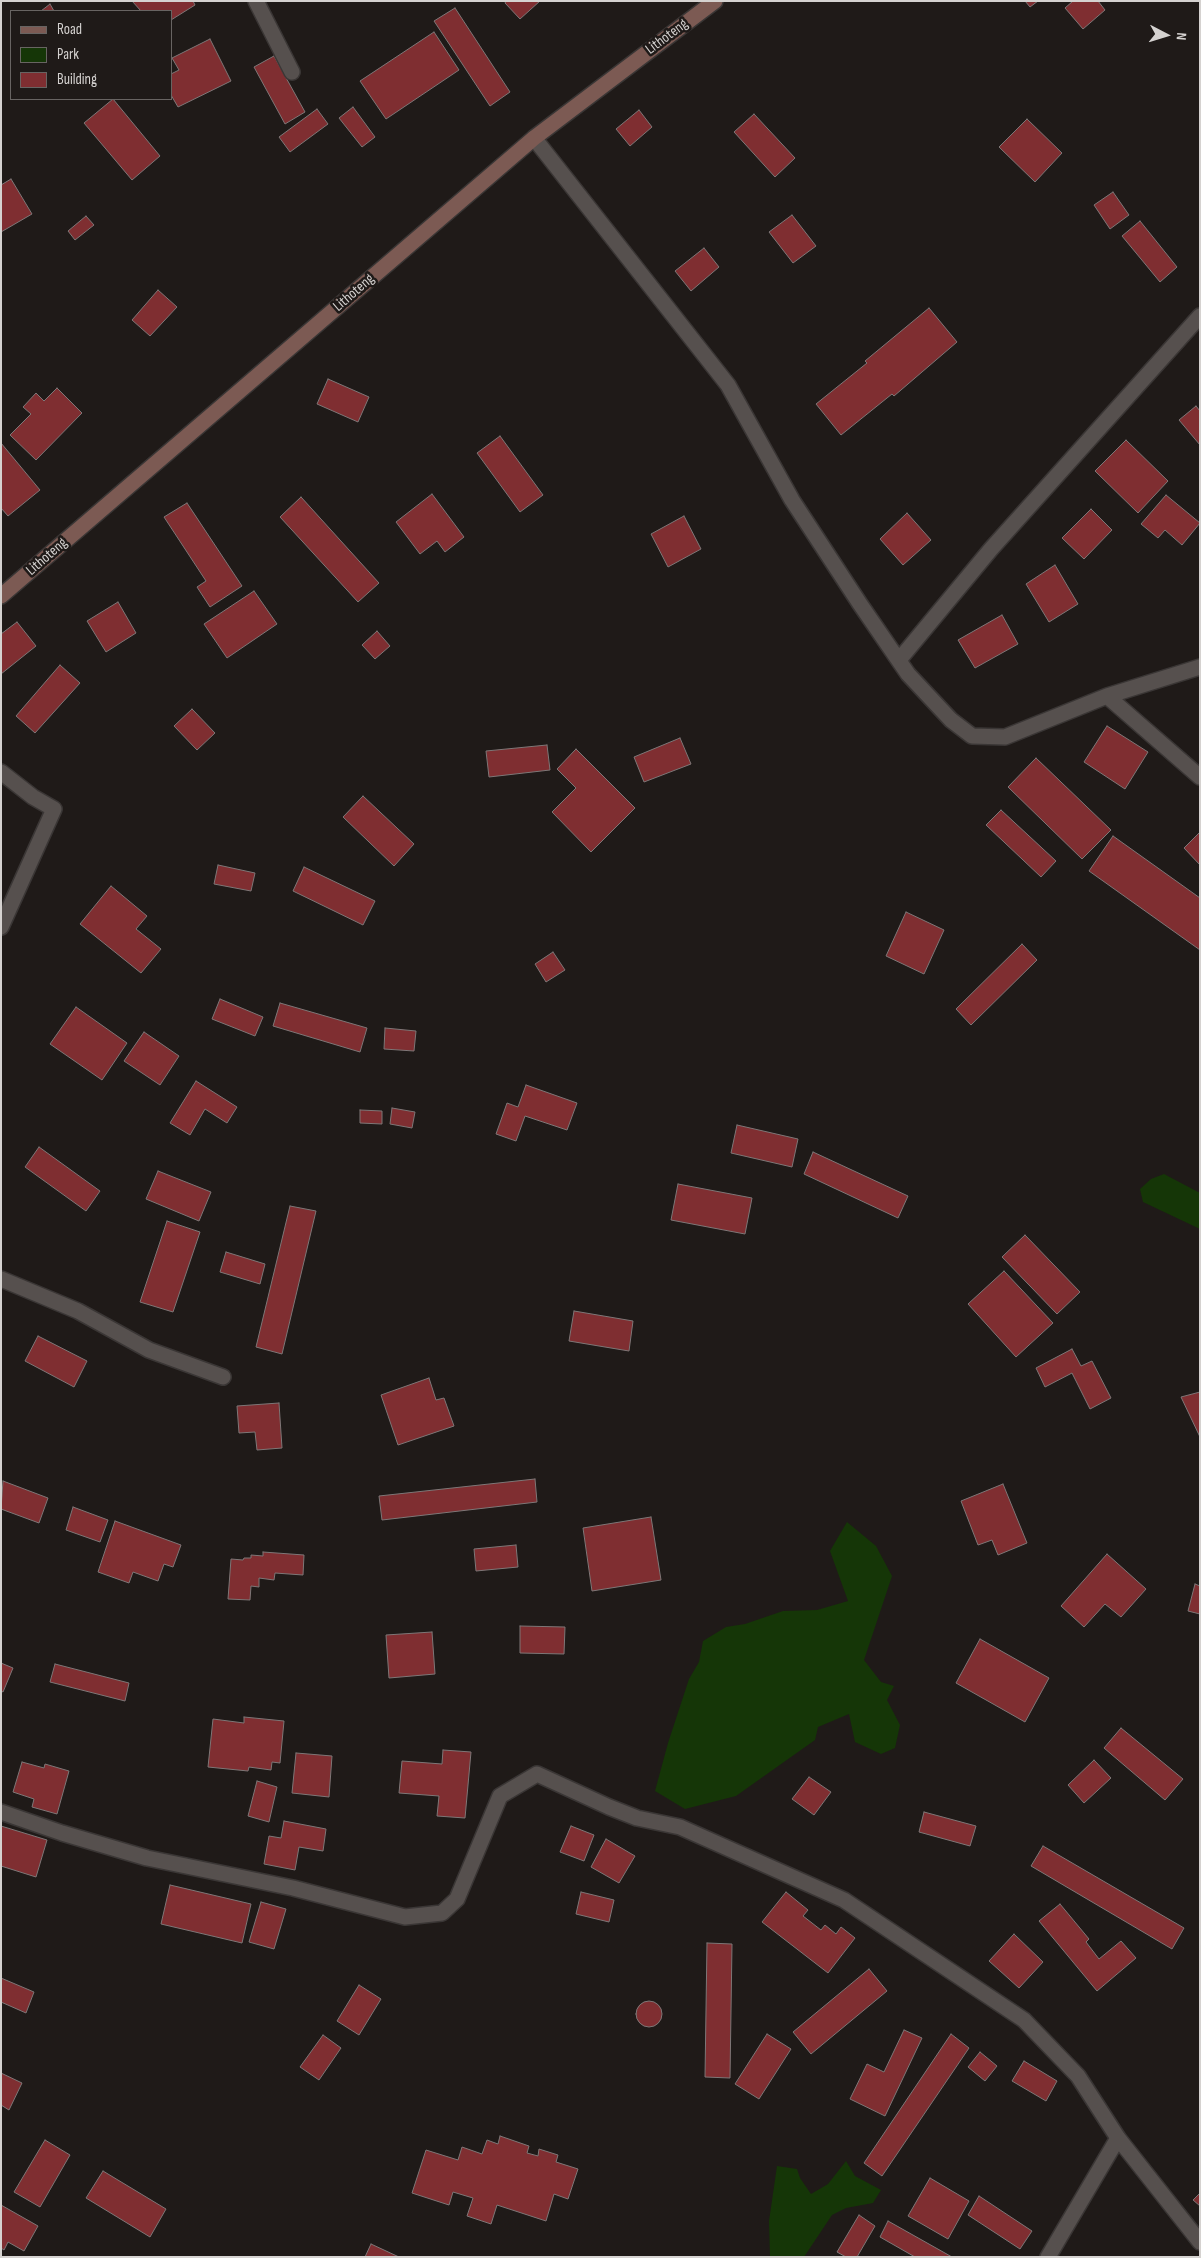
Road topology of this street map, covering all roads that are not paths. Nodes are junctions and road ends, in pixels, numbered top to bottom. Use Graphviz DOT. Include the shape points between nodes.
graph roads {
  1 [pos="256,1"];
  2 [pos="715,1"];
  3 [pos="292,72"];
  4 [pos="534,138"];
  5 [pos="1200,316"];
  6 [pos="1,596"];
  7 [pos="899,660"];
  8 [pos="1200,667"];
  9 [pos="1107,696"];
  10 [pos="1,772"];
  11 [pos="1200,777"];
  12 [pos="1,927"];
  13 [pos="1,1279"];
  14 [pos="223,1377"];
  15 [pos="1,1812"];
  16 [pos="1118,2138"];
  17 [pos="1200,2242"];
  18 [pos="1048,2257"];
  1 -- 3 [label="street"];
  2 -- 4 [label="main road, Lithoteng"];
  4 -- 6 [label="main road, Lithoteng"];
  4 -- 7 [label="street" via="728,385 792,500"];
  5 -- 7 [label="street" via="991,549"];
  7 -- 9 [label="street" via="939,707 972,736 1005,736"];
  8 -- 9 [label="street"];
  9 -- 11 [label="street"];
  10 -- 12 [label="street" via="54,809"];
  13 -- 14 [label="street" via="78,1311 149,1350"];
  15 -- 16 [label="street" via="147,1858 293,1888 405,1917 442,1913 457,1898 500,1796 537,1774 618,1811 680,1827 844,1900 1024,2020 1078,2076"];
  16 -- 17 [label="street"];
  16 -- 18 [label="street"];
}
